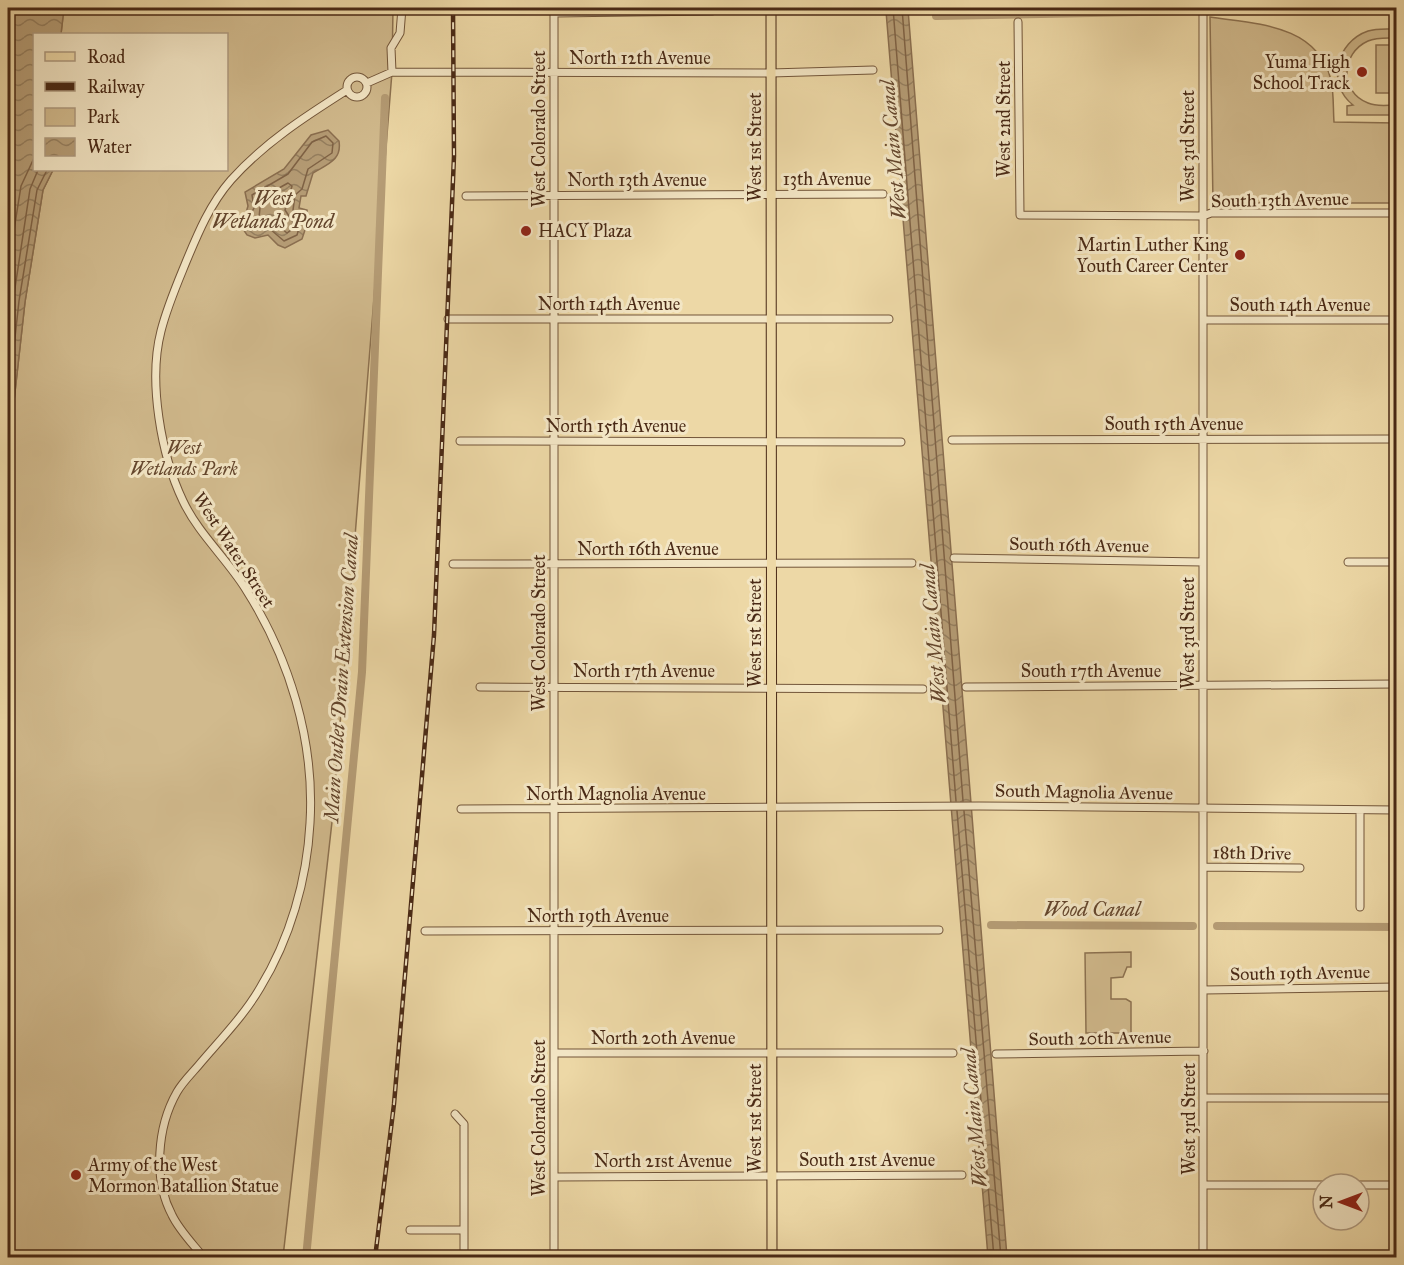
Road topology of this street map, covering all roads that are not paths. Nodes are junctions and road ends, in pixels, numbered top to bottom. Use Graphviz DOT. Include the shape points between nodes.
graph roads {
  1 [pos="402,8"];
  2 [pos="771,8"];
  3 [pos="1203,8"];
  4 [pos="554,10"];
  5 [pos="712,11"];
  6 [pos="1018,22"];
  7 [pos="873,70"];
  8 [pos="392,72"];
  9 [pos="554,73"];
  10 [pos="771,73"];
  11 [pos="367,83"];
  12 [pos="347,90"];
  13 [pos="883,194"];
  14 [pos="554,195"];
  15 [pos="771,195"];
  16 [pos="466,196"];
  17 [pos="1396,213"];
  18 [pos="1020,215"];
  19 [pos="1203,216"];
  20 [pos="771,318"];
  21 [pos="448,319"];
  22 [pos="554,319"];
  23 [pos="889,319"];
  24 [pos="1203,320"];
  25 [pos="1396,320"];
  26 [pos="1396,439"];
  27 [pos="554,440"];
  28 [pos="952,440"];
  29 [pos="1203,440"];
  30 [pos="460,441"];
  31 [pos="771,441"];
  32 [pos="901,442"];
  33 [pos="954,558"];
  34 [pos="1203,562"];
  35 [pos="1348,562"];
  36 [pos="1396,562"];
  37 [pos="554,563"];
  38 [pos="912,563"];
  39 [pos="453,564"];
  40 [pos="771,564"];
  41 [pos="1396,684"];
  42 [pos="771,686"];
  43 [pos="1203,686"];
  44 [pos="480,687"];
  45 [pos="554,687"];
  46 [pos="966,687"];
  47 [pos="923,689"];
  48 [pos="771,808"];
  49 [pos="1204,808"];
  50 [pos="461,809"];
  51 [pos="554,809"];
  52 [pos="1360,810"];
  53 [pos="1396,810"];
  54 [pos="1203,867"];
  55 [pos="1300,868"];
  56 [pos="1360,907"];
  57 [pos="555,930"];
  58 [pos="939,930"];
  59 [pos="425,932"];
  60 [pos="771,932"];
  61 [pos="1396,987"];
  62 [pos="1204,990"];
  63 [pos="1204,1051"];
  64 [pos="555,1053"];
  65 [pos="953,1053"];
  66 [pos="772,1054"];
  67 [pos="996,1054"];
  68 [pos="1203,1098"];
  69 [pos="1396,1098"];
  70 [pos="455,1114"];
  71 [pos="962,1175"];
  72 [pos="772,1176"];
  73 [pos="555,1177"];
  74 [pos="1204,1185"];
  75 [pos="1311,1185"];
  76 [pos="1371,1185"];
  77 [pos="1396,1185"];
  78 [pos="410,1230"];
  79 [pos="463,1230"];
  80 [pos="204,1257"];
  81 [pos="464,1257"];
  82 [pos="554,1257"];
  83 [pos="772,1257"];
  84 [pos="1203,1257"];
  1 -- 8 [label="street" via="400,33 391,48"];
  2 -- 10 [label="main road, West 1st Street"];
  3 -- 19 [label="street, West 3rd Street"];
  4 -- 5 [label="street"];
  4 -- 9 [label="street, West Colorado Street"];
  6 -- 18 [label="street, West 2nd Street"];
  7 -- 10 [label="street, North 12th Avenue"];
  8 -- 9 [label="street, North 12th Avenue"];
  8 -- 11 [label="street, North 12th Avenue"];
  9 -- 10 [label="street, North 12th Avenue"];
  9 -- 14 [label="street, West Colorado Street"];
  10 -- 15 [label="main road, West 1st Street"];
  11 -- 12 [label="street" via="365,93 359,97"];
  11 -- 12 [label="street" via="355,76 347,82"];
  12 -- 80 [label="street, West Water Street" via="261,151 227,185 204,219 160,333 158,395 169,469 184,504 244,587 291,682 306,738 310,821 303,878 278,956 240,1018 177,1092 165,1126 162,1190 172,1217"];
  13 -- 15 [label="street, 13th Avenue"];
  14 -- 15 [label="street, North 13th Avenue"];
  14 -- 16 [label="street, North 13th Avenue"];
  14 -- 22 [label="street, West Colorado Street"];
  15 -- 20 [label="main road, West 1st Street"];
  17 -- 19 [label="street, South 13th Avenue"];
  18 -- 19 [label="street, South 13th Avenue"];
  19 -- 24 [label="street, West 3rd Street"];
  20 -- 22 [label="street, North 14th Avenue"];
  20 -- 23 [label="street"];
  20 -- 31 [label="main road, West 1st Street"];
  21 -- 22 [label="street, North 14th Avenue"];
  22 -- 27 [label="street, West Colorado Street"];
  24 -- 25 [label="street, South 14th Avenue"];
  24 -- 29 [label="street, West 3rd Street"];
  26 -- 29 [label="street, South 15th Avenue"];
  27 -- 30 [label="street, North 15th Avenue"];
  27 -- 31 [label="street, North 15th Avenue"];
  27 -- 37 [label="street, West Colorado Street"];
  28 -- 29 [label="street, South 15th Avenue"];
  29 -- 34 [label="street, West 3rd Street"];
  31 -- 32 [label="street"];
  31 -- 40 [label="main road, West 1st Street"];
  33 -- 34 [label="street, South 16th Avenue"];
  34 -- 43 [label="street, West 3rd Street"];
  35 -- 36 [label="street"];
  37 -- 39 [label="street, North 16th Avenue"];
  37 -- 40 [label="street, North 16th Avenue"];
  37 -- 45 [label="street, West Colorado Street"];
  38 -- 40 [label="street"];
  40 -- 42 [label="main road, West 1st Street"];
  41 -- 43 [label="street, South 17th Avenue"];
  42 -- 45 [label="street, North 17th Avenue"];
  42 -- 47 [label="street"];
  42 -- 48 [label="main road, West 1st Street"];
  43 -- 46 [label="street, South 17th Avenue"];
  43 -- 49 [label="street, West 3rd Street"];
  44 -- 45 [label="street, North 17th Avenue"];
  45 -- 51 [label="street, West Colorado Street"];
  48 -- 49 [label="street, South Magnolia Avenue"];
  48 -- 51 [label="street, North Magnolia Avenue"];
  48 -- 60 [label="main road, West 1st Street"];
  49 -- 52 [label="street, South Magnolia Avenue"];
  49 -- 54 [label="street, West 3rd Street"];
  50 -- 51 [label="street, North Magnolia Avenue"];
  51 -- 57 [label="street, West Colorado Street"];
  52 -- 53 [label="street, South Magnolia Avenue"];
  52 -- 56 [label="street"];
  54 -- 55 [label="street, 18th Drive"];
  54 -- 62 [label="street, West 3rd Street"];
  57 -- 59 [label="street, North 19th Avenue"];
  57 -- 60 [label="street, North 19th Avenue"];
  57 -- 64 [label="street, West Colorado Street"];
  58 -- 60 [label="street"];
  60 -- 66 [label="main road, West 1st Street"];
  61 -- 62 [label="street, South 19th Avenue"];
  62 -- 63 [label="street, West 3rd Street"];
  63 -- 67 [label="street, South 20th Avenue"];
  63 -- 68 [label="street, West 3rd Street"];
  64 -- 66 [label="street, North 20th Avenue"];
  64 -- 73 [label="street, West Colorado Street"];
  65 -- 66 [label="street"];
  66 -- 72 [label="main road, West 1st Street"];
  68 -- 69 [label="street"];
  68 -- 74 [label="street, West 3rd Street"];
  70 -- 79 [label="street" via="464,1125"];
  71 -- 72 [label="street, South 21st Avenue"];
  72 -- 73 [label="street, North 21st Avenue"];
  72 -- 83 [label="main road, West 1st Street"];
  73 -- 82 [label="street, West Colorado Street"];
  74 -- 75 [label="street"];
  74 -- 84 [label="street, West 3rd Street"];
  76 -- 77 [label="street"];
  78 -- 79 [label="street"];
  79 -- 81 [label="street"];
}
